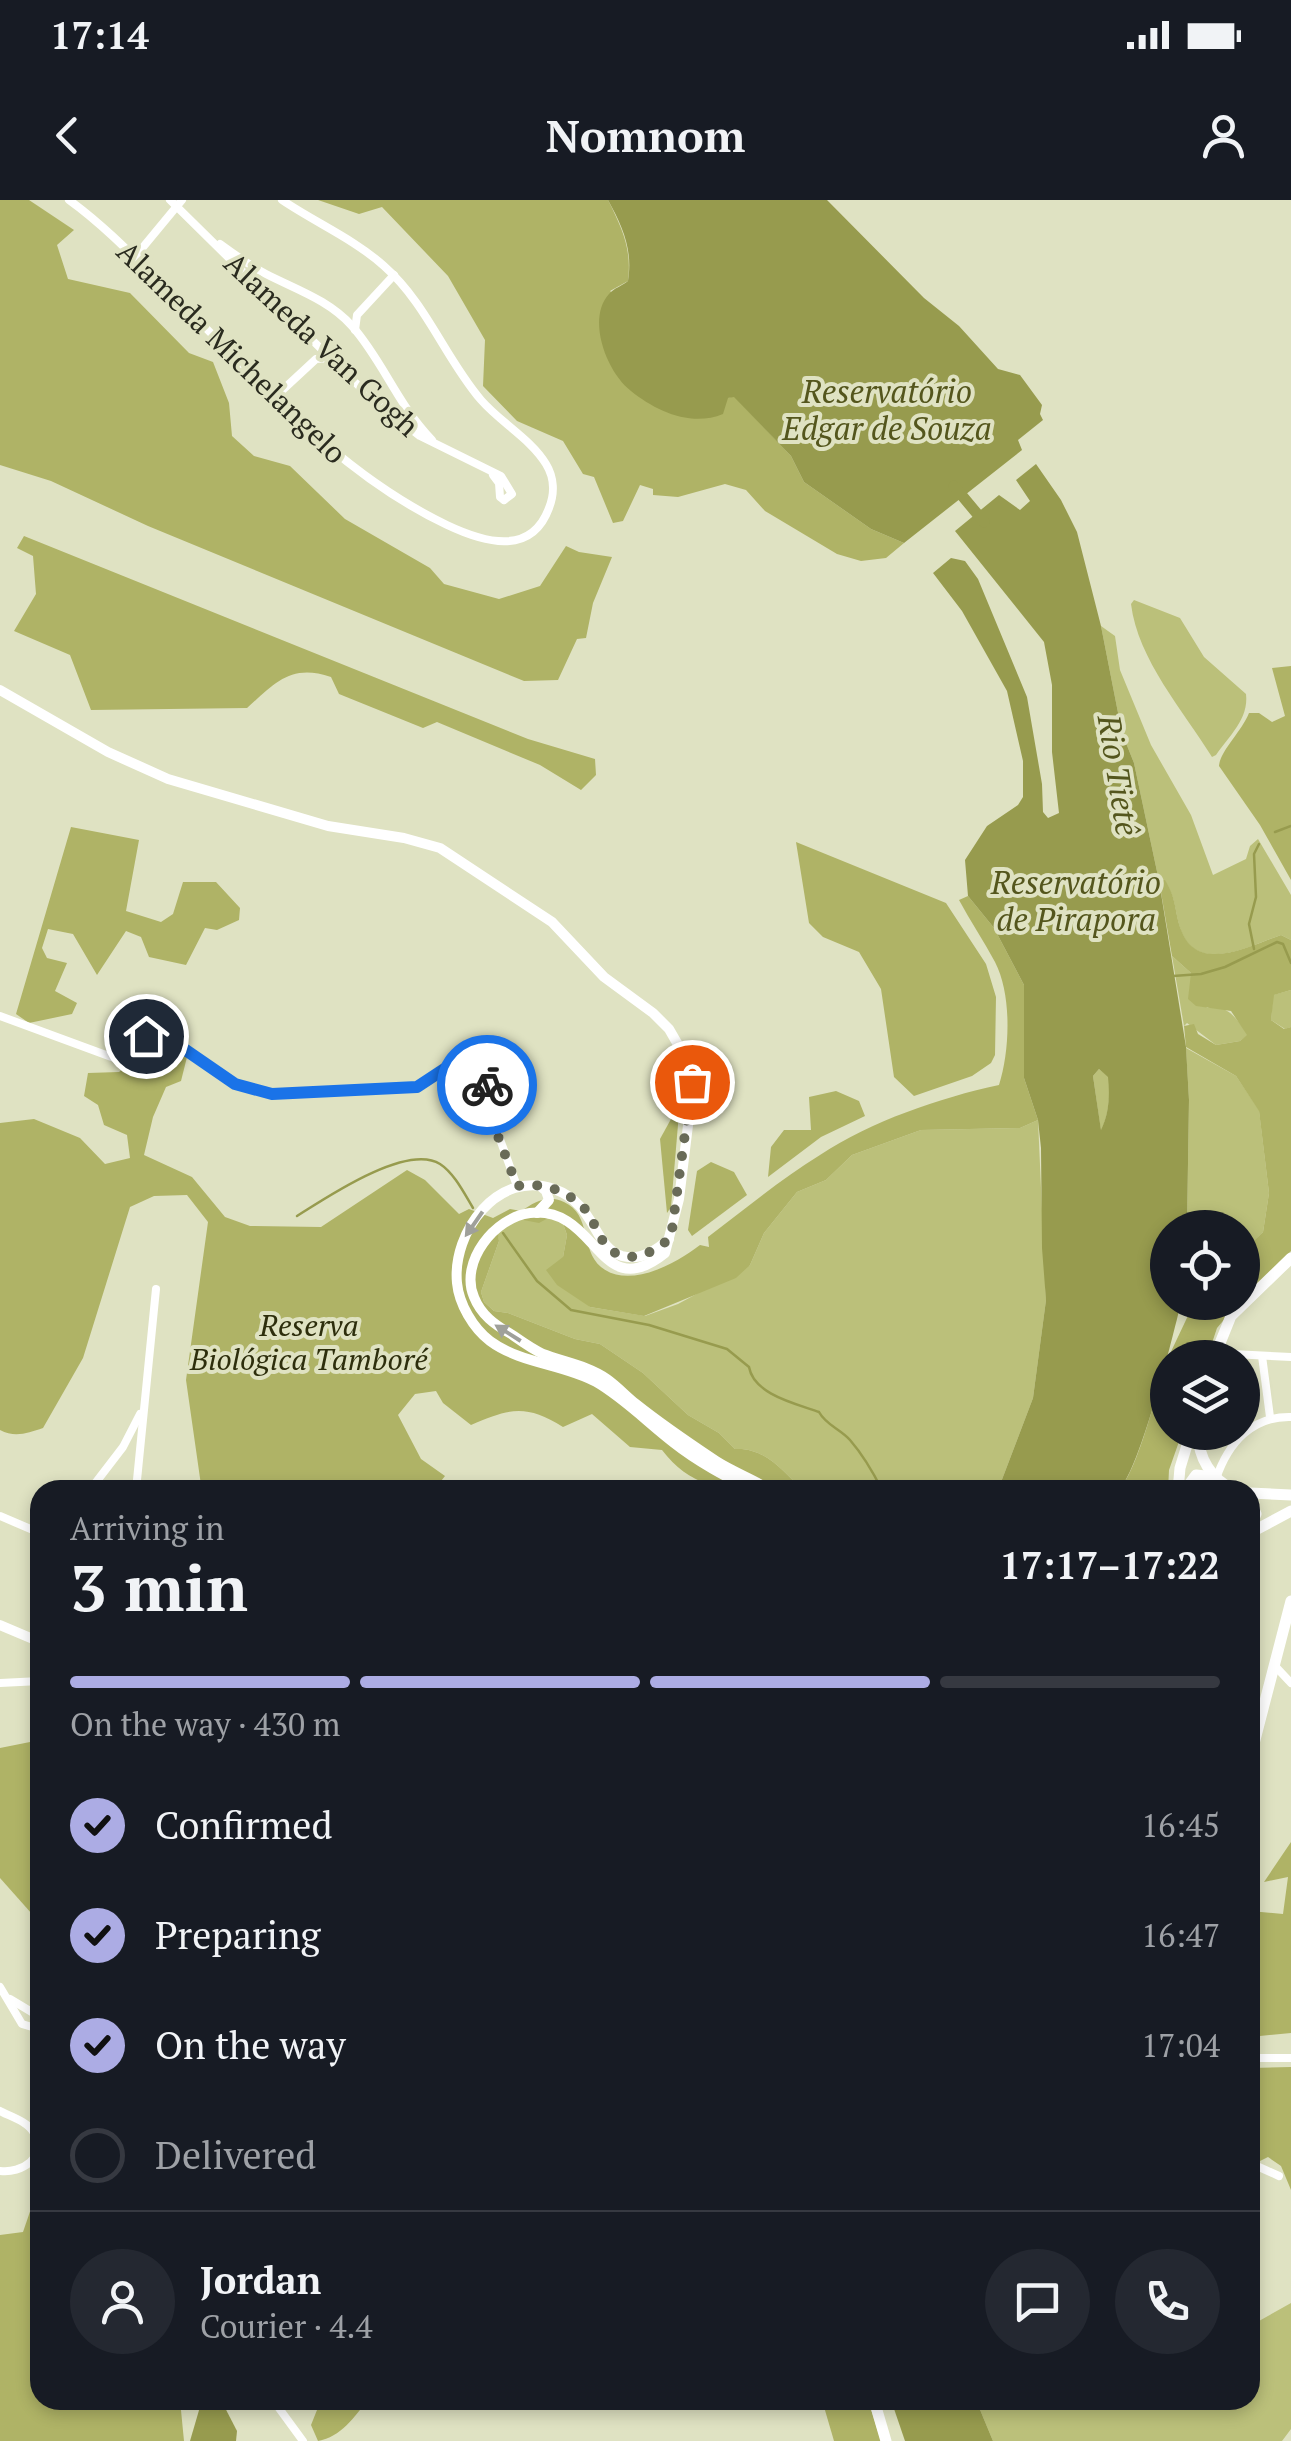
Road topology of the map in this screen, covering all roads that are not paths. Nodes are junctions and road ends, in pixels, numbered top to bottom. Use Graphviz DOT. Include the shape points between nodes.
graph roads {
  1 [pos="69,200"];
  2 [pos="282,200"];
  3 [pos="176,202"];
  4 [pos="134,258"];
  5 [pos="250,271"];
  6 [pos="394,276"];
  7 [pos="357,316"];
  8 [pos="343,318"];
  9 [pos="355,330"];
  10 [pos="316,344"];
  11 [pos="330,358"];
  12 [pos="316,359"];
  13 [pos="275,397"];
  14 [pos="407,412"];
  15 [pos="399,421"];
  16 [pos="445,451"];
  17 [pos="490,471"];
  18 [pos="0,690"];
  19 [pos="3,1020"];
  20 [pos="538,1185"];
  21 [pos="513,1188"];
  22 [pos="538,1212"];
  23 [pos="521,1215"];
  24 [pos="671,1237"];
  25 [pos="1291,1258"];
  26 [pos="156,1289"];
  27 [pos="1223,1340"];
  28 [pos="1262,1356"];
  29 [pos="1291,1356"];
  30 [pos="143,1406"];
  31 [pos="1270,1417"];
  32 [pos="1291,1417"];
  33 [pos="123,1447"];
  34 [pos="1187,1450"];
  35 [pos="1201,1450"];
  36 [pos="139,1456"];
  37 [pos="1215,1478"];
  38 [pos="98,1480"];
  39 [pos="137,1480"];
  40 [pos="735,1480"];
  41 [pos="753,1480"];
  42 [pos="1181,1480"];
  43 [pos="1191,1480"];
  44 [pos="1218,1480"];
  45 [pos="1291,1496"];
  46 [pos="1260,1497"];
  47 [pos="1291,1511"];
  48 [pos="0,1516"];
  49 [pos="1260,1525"];
  50 [pos="30,1529"];
  51 [pos="1291,1601"];
  52 [pos="0,1625"];
  53 [pos="30,1638"];
  54 [pos="1274,1666"];
  55 [pos="30,1682"];
  56 [pos="0,1683"];
  57 [pos="1291,1683"];
  58 [pos="1260,1720"];
  59 [pos="0,1987"];
  60 [pos="8,1998"];
  61 [pos="30,2012"];
  62 [pos="30,2026"];
  63 [pos="1260,2058"];
  64 [pos="1291,2058"];
  65 [pos="0,2111"];
  66 [pos="30,2128"];
  67 [pos="30,2163"];
  68 [pos="1260,2167"];
  69 [pos="0,2170"];
  70 [pos="1279,2176"];
  71 [pos="281,2410"];
  72 [pos="877,2410"];
  73 [pos="302,2441"];
  74 [pos="886,2441"];
  1 -- 4 [label="street, Alameda Michelangelo"];
  2 -- 6 [label="street, Alameda Michelangelo"];
  3 -- 4 [label="street"];
  3 -- 5 [label="street, Alameda Van Gogh"];
  4 -- 13 [label="street, Alameda Michelangelo"];
  5 -- 8 [label="street, Alameda Van Gogh" via="318,299"];
  5 -- 10 [label="street, Alameda Van Gogh"];
  6 -- 7 [label="street"];
  6 -- 13 [label="street, Alameda Michelangelo" via="480,400 548,468 552,497 535,529 496,543 421,512 360,474"];
  7 -- 8 [label="street"];
  7 -- 9 [label="street"];
  8 -- 9 [label="street, Alameda Van Gogh"];
  9 -- 14 [label="street, Alameda Van Gogh"];
  10 -- 11 [label="street, Alameda Van Gogh"];
  10 -- 12 [label="street"];
  11 -- 12 [label="street"];
  11 -- 15 [label="street, Alameda Van Gogh"];
  12 -- 13 [label="street"];
  14 -- 15 [label="street"];
  14 -- 16 [label="street, Alameda Van Gogh"];
  15 -- 16 [label="street, Alameda Van Gogh"];
  16 -- 17 [label="street, Alameda Van Gogh"];
  18 -- 24 [label="main road" via="168,780 328,826 440,848 552,922 604,977 654,1013 686,1058 692,1091"];
  19 -- 21 [label="street" via="126,1062 158,1031 235,1084 272,1094 417,1087 455,1062 472,1063 485,1078"];
  20 -- 21 [label="main road"];
  20 -- 22 [label="main road" via="548,1200"];
  20 -- 24 [label="main road" via="584,1208 616,1254 641,1256"];
  21 -- 23 [label="main road" via="507,1206"];
  21 -- 40 [label="main road, one-way" via="474,1220 458,1257 462,1303 482,1334 600,1384 679,1447"];
  22 -- 23 [label="main road"];
  22 -- 24 [label="main road" via="570,1221 616,1267 660,1258"];
  41 -- 23 [label="main road, one-way" via="698,1448 606,1378 538,1352 490,1322 472,1295 476,1260 493,1230"];
  25 -- 27 [label="main road" via="1231,1316"];
  26 -- 30 [label="street"];
  28 -- 29 [label="street"];
  28 -- 31 [label="street"];
  30 -- 33 [label="street"];
  30 -- 36 [label="street"];
  31 -- 32 [label="street"];
  31 -- 37 [label="street" via="1240,1438"];
  33 -- 36 [label="street"];
  33 -- 38 [label="street"];
  34 -- 42 [label="main road"];
  35 -- 37 [label="main road"];
  36 -- 39 [label="street"];
  37 -- 43 [label="main road"];
  37 -- 44 [label="main road"];
  45 -- 46 [label="main road"];
  47 -- 49 [label="main road"];
  48 -- 50 [label="street"];
  51 -- 54 [label="main road"];
  52 -- 53 [label="main road"];
  54 -- 57 [label="street"];
  54 -- 58 [label="main road"];
  55 -- 56 [label="street"];
  59 -- 60 [label="street"];
  60 -- 61 [label="street"];
  60 -- 62 [label="street"];
  63 -- 64 [label="street"];
  65 -- 66 [label="street"];
  67 -- 69 [label="street"];
  68 -- 70 [label="street"];
  71 -- 73 [label="street"];
  72 -- 74 [label="main road"];
}
